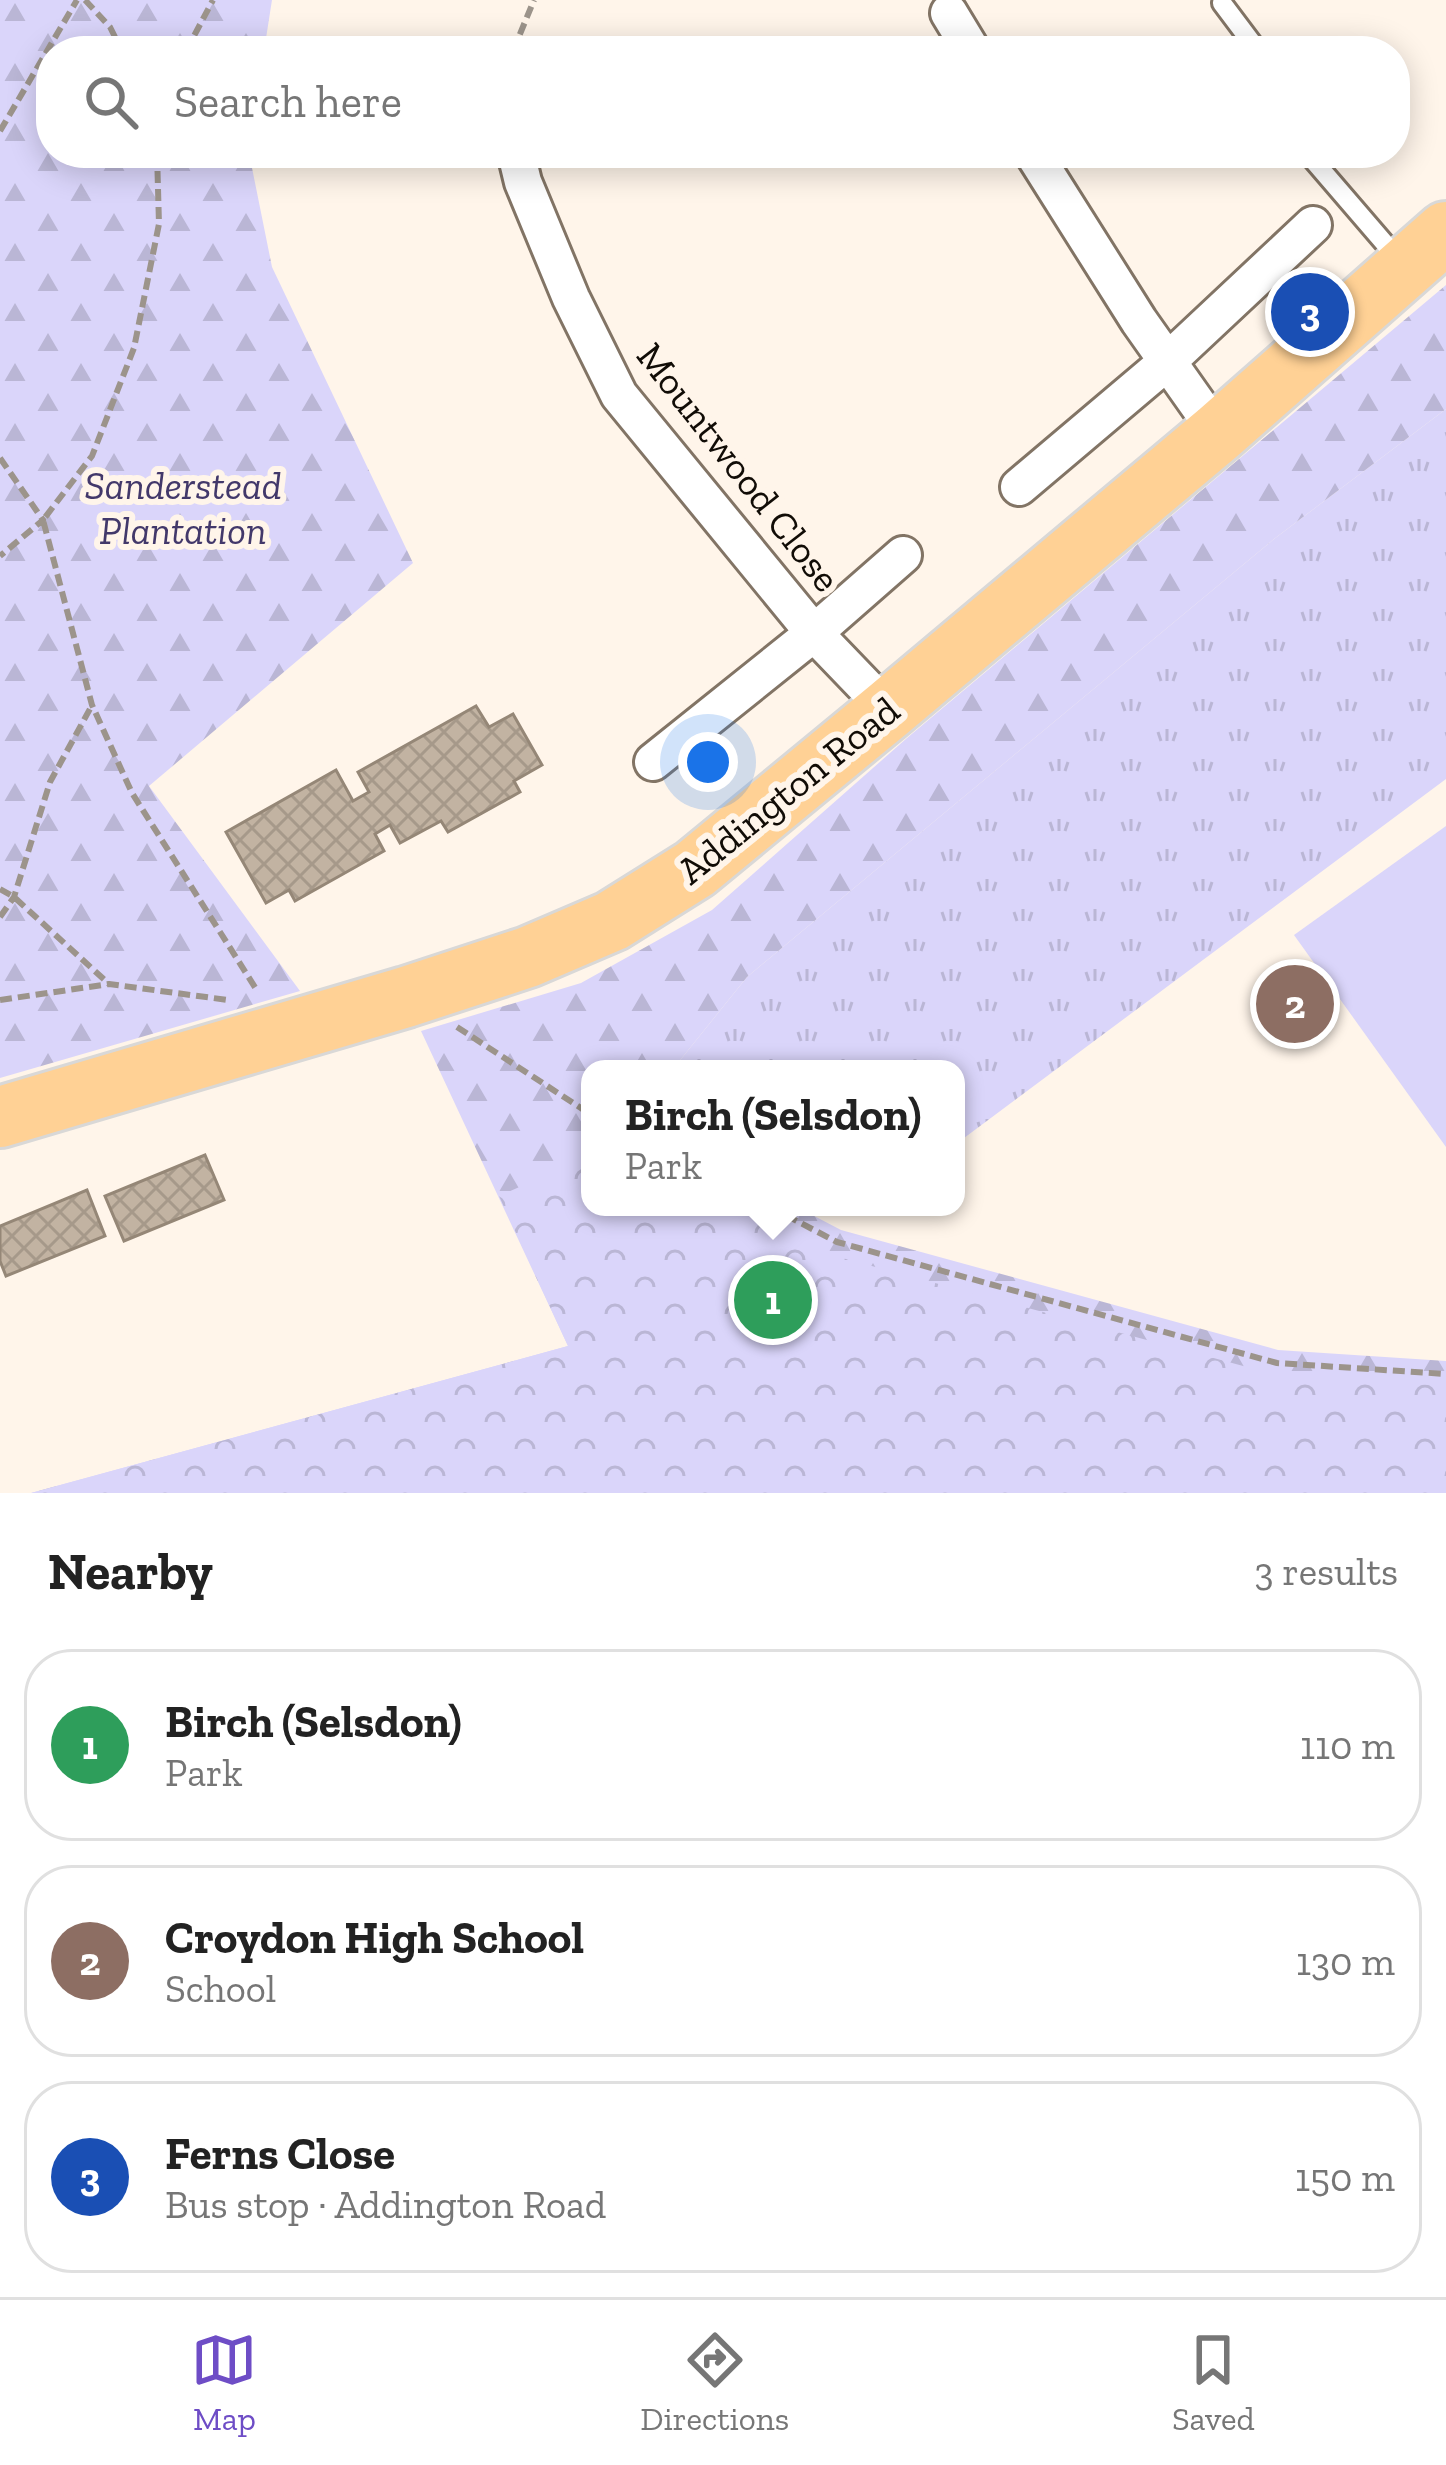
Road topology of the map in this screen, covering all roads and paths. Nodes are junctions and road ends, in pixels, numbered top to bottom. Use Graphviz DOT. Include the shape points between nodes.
graph roads {
  1 [pos="81,0"];
  2 [pos="213,0"];
  3 [pos="534,0"];
  4 [pos="1222,4"];
  5 [pos="949,13"];
  6 [pos="59,36"];
  7 [pos="114,36"];
  8 [pos="194,36"];
  9 [pos="519,36"];
  10 [pos="963,36"];
  11 [pos="1247,36"];
  12 [pos="36,72"];
  13 [pos="0,130"];
  14 [pos="158,168"];
  15 [pos="520,168"];
  16 [pos="1043,168"];
  17 [pos="1325,168"];
  18 [pos="1313,225"];
  19 [pos="1426,250"];
  20 [pos="1168,361"];
  21 [pos="1218,433"];
  22 [pos="0,458"];
  23 [pos="1019,487"];
  24 [pos="43,520"];
  25 [pos="903,554"];
  26 [pos="0,556"];
  27 [pos="814,633"];
  28 [pos="92,705"];
  29 [pos="888,710"];
  30 [pos="653,761"];
  31 [pos="0,889"];
  32 [pos="14,897"];
  33 [pos="0,917"];
  34 [pos="109,984"];
  35 [pos="406,997"];
  36 [pos="0,1000"];
  37 [pos="581,1108"];
  38 [pos="0,1117"];
  39 [pos="787,1216"];
  40 [pos="1446,1373"];
  1 -- 6 [label="path"];
  1 -- 7 [label="path"];
  2 -- 8 [label="path"];
  3 -- 9 [label="path"];
  4 -- 11 [label="lane"];
  5 -- 10 [label="street"];
  12 -- 13 [label="path"];
  14 -- 24 [label="path" via="159,224 134,347 92,456"];
  15 -- 27 [label="street, Mountwood Close" via="619,395"];
  16 -- 20 [label="street"];
  17 -- 19 [label="lane"];
  18 -- 20 [label="street"];
  19 -- 21 [label="main road, Addington Road"];
  20 -- 21 [label="street"];
  20 -- 23 [label="street"];
  21 -- 29 [label="main road, Addington Road"];
  22 -- 24 [label="path"];
  24 -- 26 [label="path"];
  24 -- 28 [label="path"];
  25 -- 27 [label="street, Mountwood Close"];
  27 -- 29 [label="street, Mountwood Close"];
  27 -- 30 [label="street, Mountwood Close"];
  28 -- 32 [label="path" via="50,782"];
  28 -- 34 [label="path" via="132,794 263,1000"];
  29 -- 35 [label="main road, Addington Road" via="695,869 612,921"];
  31 -- 32 [label="path"];
  32 -- 33 [label="path"];
  32 -- 34 [label="path"];
  34 -- 36 [label="path"];
  35 -- 37 [label="path"];
  35 -- 38 [label="main road, Addington Road"];
  39 -- 40 [label="path" via="838,1242 1276,1363"];
}
